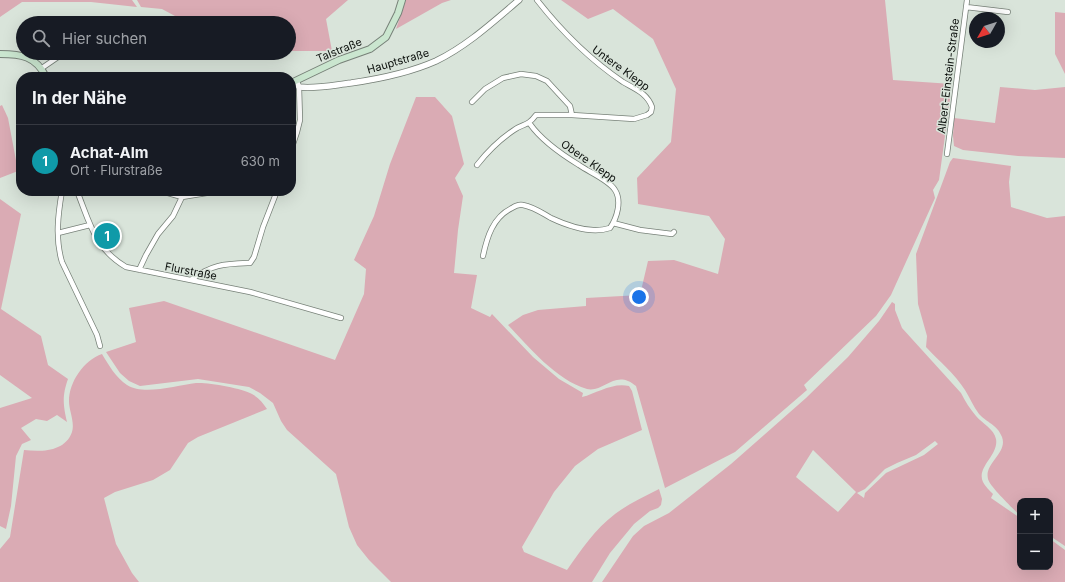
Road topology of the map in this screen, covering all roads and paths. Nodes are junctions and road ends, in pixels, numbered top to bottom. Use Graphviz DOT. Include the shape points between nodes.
graph roads {
  1 [pos="402,0"];
  2 [pos="519,0"];
  3 [pos="537,0"];
  4 [pos="967,0"];
  5 [pos="966,7"];
  6 [pos="1008,12"];
  7 [pos="0,54"];
  8 [pos="16,55"];
  9 [pos="34,60"];
  10 [pos="54,60"];
  11 [pos="42,68"];
  12 [pos="44,72"];
  13 [pos="296,81"];
  14 [pos="296,84"];
  15 [pos="299,87"];
  16 [pos="472,102"];
  17 [pos="572,115"];
  18 [pos="530,124"];
  19 [pos="296,135"];
  20 [pos="947,154"];
  21 [pos="478,164"];
  22 [pos="62,196"];
  23 [pos="79,196"];
  24 [pos="178,196"];
  25 [pos="188,196"];
  26 [pos="274,196"];
  27 [pos="182,197"];
  28 [pos="614,223"];
  29 [pos="90,225"];
  30 [pos="674,232"];
  31 [pos="58,233"];
  32 [pos="483,256"];
  33 [pos="139,270"];
  34 [pos="191,280"];
  35 [pos="341,318"];
  36 [pos="100,346"];
  1 -- 13 [label="main road, Talstraße" via="386,36 370,49 339,60"];
  2 -- 15 [label="street, Hauptstraße" via="459,48 436,61 378,79"];
  3 -- 17 [label="street, Untere Klepp" via="581,50 603,68 647,96 652,107 647,115 634,119"];
  4 -- 5 [label="street, Albert-Einstein-Straße"];
  5 -- 6 [label="street"];
  5 -- 20 [label="street, Albert-Einstein-Straße"];
  7 -- 8 [label="main road"];
  9 -- 11 [label="main road"];
  10 -- 11 [label="street"];
  11 -- 12 [label="main road"];
  14 -- 15 [label="street"];
  15 -- 19 [label="street" via="300,120"];
  16 -- 17 [label="street" via="503,78 521,74 547,81 570,106"];
  17 -- 18 [label="street, Untere Klepp" via="536,115"];
  18 -- 21 [label="street" via="516,129 503,138"];
  18 -- 28 [label="street, Obere Klepp" via="549,144 615,189 618,202"];
  22 -- 31 [label="street"];
  23 -- 29 [label="street, Flurstraße"];
  24 -- 27 [label="street"];
  25 -- 27 [label="street"];
  26 -- 34 [label="street" via="250,263 218,264"];
  27 -- 33 [label="street" via="174,216 158,234"];
  28 -- 30 [label="street" via="640,230 672,234"];
  28 -- 32 [label="street" via="610,228 594,231 571,226 529,207 516,206 506,210 495,222"];
  29 -- 31 [label="street"];
  29 -- 33 [label="street, Flurstraße" via="101,247 115,260 126,267"];
  31 -- 36 [label="street" via="58,250 62,262"];
  33 -- 34 [label="street, Flurstraße"];
  34 -- 35 [label="street, Flurstraße" via="250,292"];
}
